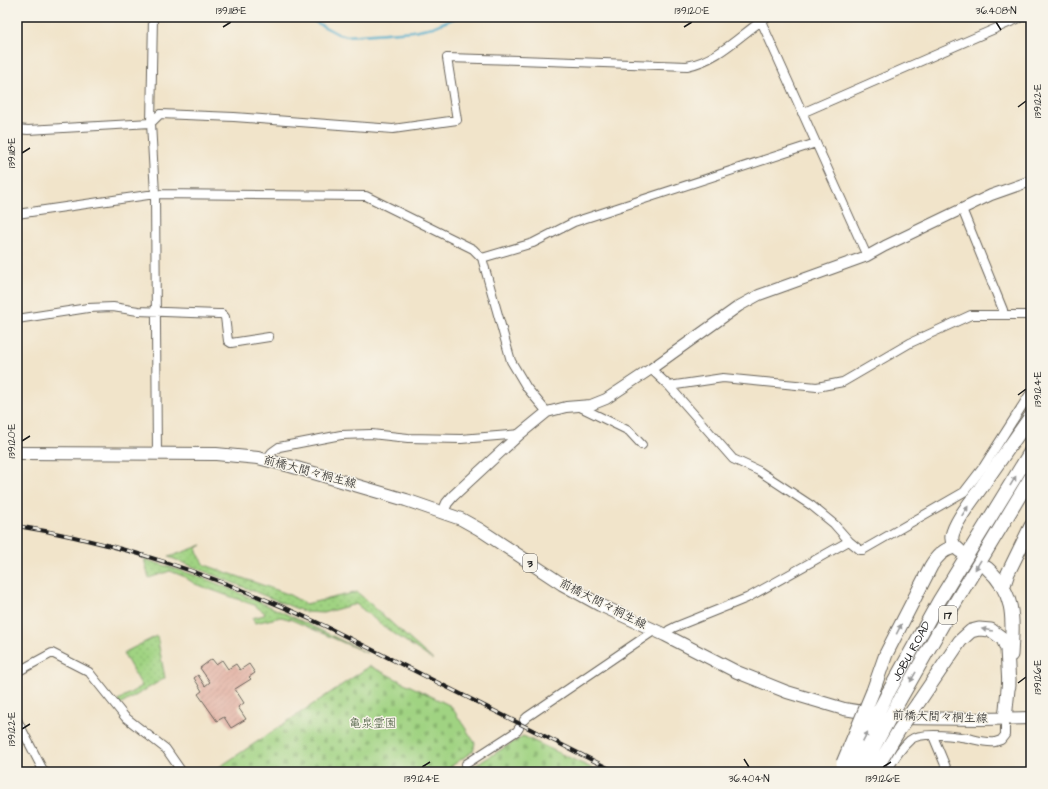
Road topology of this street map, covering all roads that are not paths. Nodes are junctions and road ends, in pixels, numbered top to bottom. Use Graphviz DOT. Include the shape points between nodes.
graph roads {
  1 [pos="153,17"];
  2 [pos="1022,17"];
  3 [pos="764,19"];
  4 [pos="802,113"];
  5 [pos="151,123"];
  6 [pos="17,129"];
  7 [pos="816,143"];
  8 [pos="1031,181"];
  9 [pos="155,194"];
  10 [pos="962,209"];
  11 [pos="17,214"];
  12 [pos="867,256"];
  13 [pos="482,258"];
  14 [pos="155,312"];
  15 [pos="1003,315"];
  16 [pos="1031,315"];
  17 [pos="17,319"];
  18 [pos="270,337"];
  19 [pos="651,369"];
  20 [pos="669,386"];
  21 [pos="1031,392"];
  22 [pos="578,406"];
  23 [pos="547,412"];
  24 [pos="1031,416"];
  25 [pos="520,434"];
  26 [pos="642,445"];
  27 [pos="1031,451"];
  28 [pos="17,453"];
  29 [pos="157,454"];
  30 [pos="266,460"];
  31 [pos="1031,477"];
  32 [pos="443,512"];
  33 [pos="1031,526"];
  34 [pos="849,541"];
  35 [pos="987,568"];
  36 [pos="1004,586"];
  37 [pos="660,632"];
  38 [pos="17,672"];
  39 [pos="1009,686"];
  40 [pos="1031,718"];
  41 [pos="1006,719"];
  42 [pos="17,720"];
  43 [pos="524,720"];
  44 [pos="518,728"];
  45 [pos="934,736"];
  46 [pos="466,764"];
  47 [pos="44,772"];
  48 [pos="182,772"];
  49 [pos="839,772"];
  50 [pos="847,772"];
  51 [pos="860,772"];
  52 [pos="874,772"];
  53 [pos="887,772"];
  54 [pos="948,772"];
  1 -- 5 [label="street"];
  2 -- 4 [label="street"];
  3 -- 4 [label="street"];
  3 -- 5 [label="street" via="721,52 695,65 687,66 447,58 456,120 393,128 160,114"];
  4 -- 7 [label="street"];
  5 -- 6 [label="street"];
  5 -- 9 [label="street"];
  7 -- 12 [label="street"];
  7 -- 13 [label="street" via="574,222 533,243"];
  8 -- 10 [label="street" via="991,195"];
  9 -- 11 [label="street"];
  9 -- 13 [label="street" via="366,196 473,249"];
  9 -- 14 [label="street"];
  10 -- 12 [label="street"];
  10 -- 15 [label="street"];
  12 -- 19 [label="street" via="758,295"];
  13 -- 23 [label="street" via="511,361 527,388"];
  14 -- 17 [label="street" via="113,307 88,308"];
  14 -- 18 [label="street" via="222,314 228,341 231,343"];
  14 -- 29 [label="street"];
  15 -- 16 [label="street"];
  15 -- 20 [label="street" via="970,315 910,343 843,382 817,387 723,378"];
  19 -- 20 [label="street"];
  19 -- 22 [label="street" via="606,399 591,405"];
  20 -- 34 [label="street" via="733,459 758,471 812,506 834,524"];
  21 -- 34 [label="street" via="988,461 964,492 862,550"];
  22 -- 23 [label="street"];
  22 -- 26 [label="street" via="629,431"];
  23 -- 25 [label="street"];
  49 -- 24 [label="highway, one-way, bridge" via="886,654 931,566 938,555 947,548 957,549 952,536 961,517"];
  25 -- 30 [label="street" via="461,439 371,434 340,435 279,447"];
  25 -- 32 [label="street" via="446,503"];
  50 -- 27 [label="highway, JOBU ROAD / 17, one-way, bridge" via="939,602"];
  28 -- 29 [label="main road, 前橋大間々桐生線 / 3"];
  29 -- 30 [label="main road, 前橋大間々桐生線 / 3" via="240,455"];
  30 -- 32 [label="main road, 前橋大間々桐生線 / 3"];
  31 -- 51 [label="highway, JOBU ROAD / 17, one-way, bridge" via="952,608"];
  32 -- 37 [label="main road, 前橋大間々桐生線 / 3" via="479,529 579,594"];
  33 -- 36 [label="highway" via="1008,572"];
  34 -- 37 [label="street" via="747,598"];
  35 -- 36 [label="highway"];
  36 -- 39 [label="highway" via="1011,613"];
  37 -- 41 [label="main road, 前橋大間々桐生線 / 3" via="767,685 844,709 900,718"];
  37 -- 43 [label="street"];
  38 -- 48 [label="street" via="52,653 85,669 126,717 166,749"];
  39 -- 41 [label="highway"];
  39 -- 52 [label="highway, one-way, bridge" via="1007,649 1003,639 991,630 971,631 960,641 899,730"];
  40 -- 41 [label="main road, 前橋大間々桐生線 / 3"];
  41 -- 45 [label="street" via="1005,735 995,742 950,735"];
  42 -- 47 [label="street"];
  44 -- 46 [label="street"];
  45 -- 53 [label="street" via="921,735 911,740 896,755"];
  45 -- 54 [label="street"];
}
